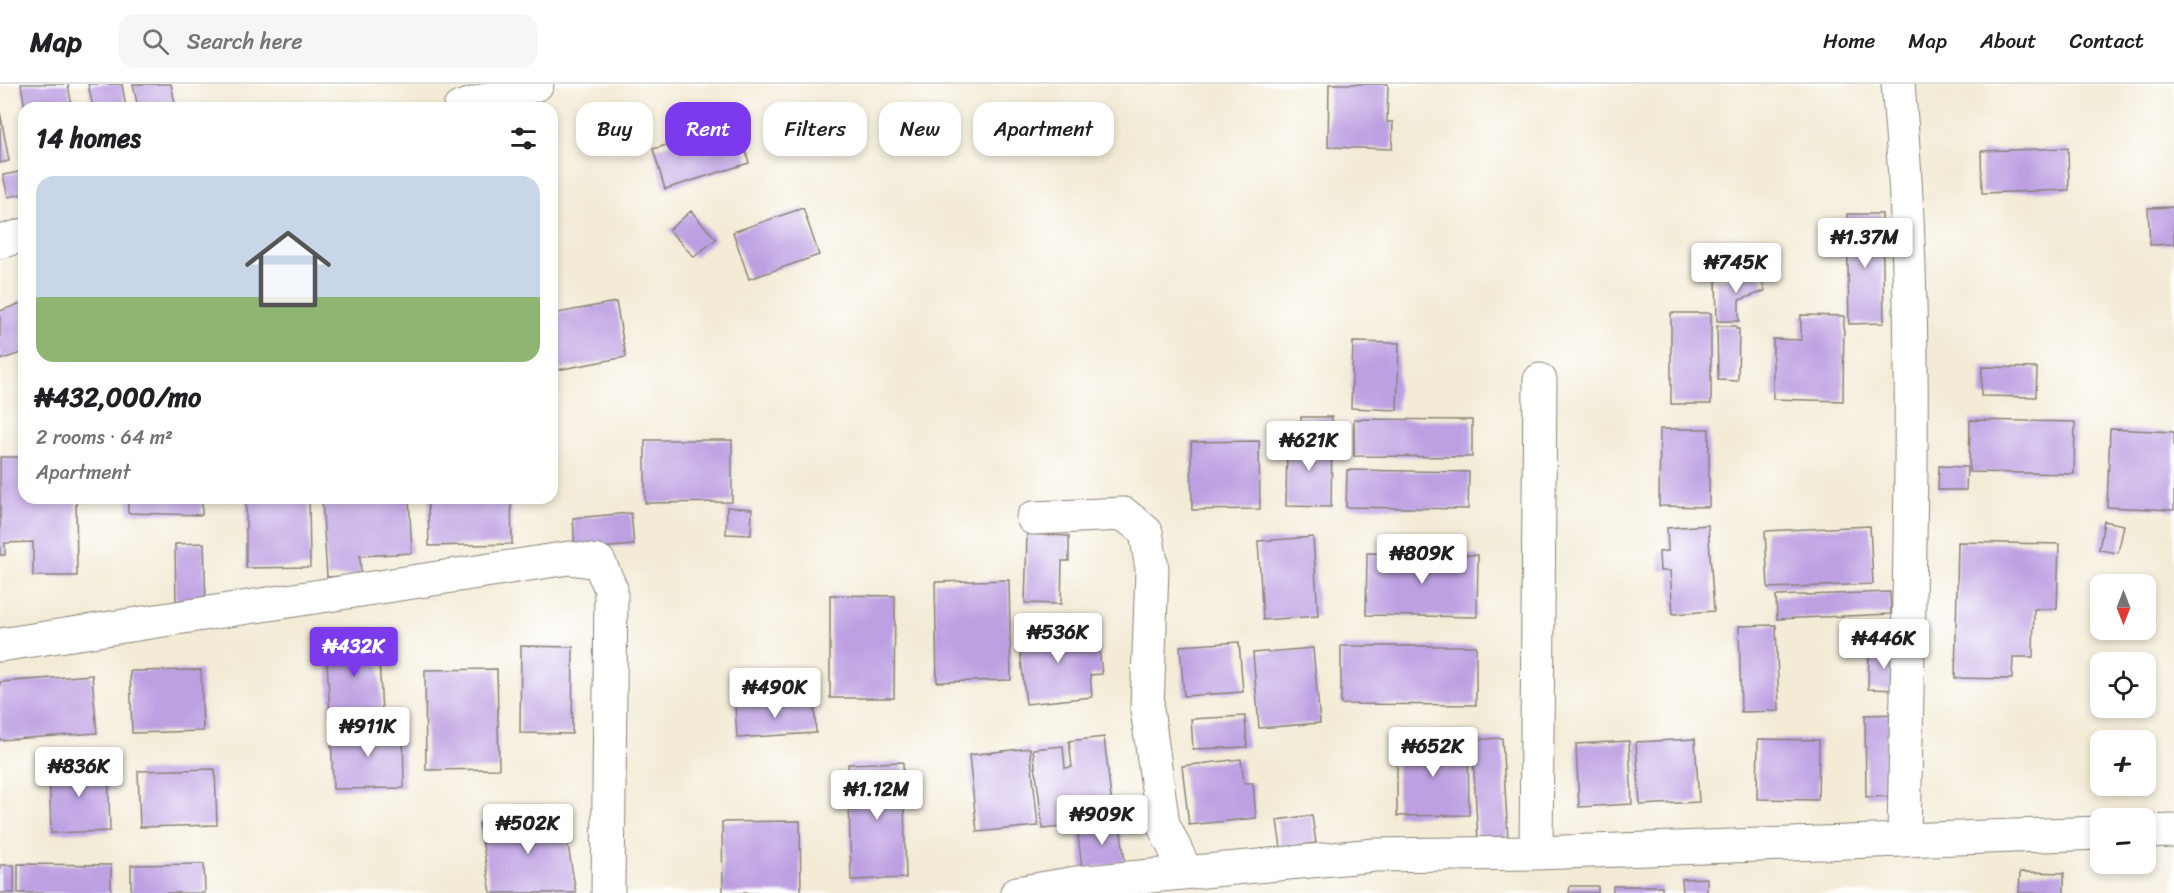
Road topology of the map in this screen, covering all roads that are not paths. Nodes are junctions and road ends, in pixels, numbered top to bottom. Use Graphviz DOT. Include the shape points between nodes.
graph roads {
  1 [pos="537,84"];
  2 [pos="1898,84"];
  3 [pos="479,102"];
  4 [pos="18,237"];
  5 [pos="0,242"];
  6 [pos="1540,380"];
  7 [pos="1033,518"];
  8 [pos="0,645"];
  9 [pos="2174,831"];
  10 [pos="2156,832"];
  11 [pos="2090,833"];
  12 [pos="1904,840"];
  13 [pos="1536,853"];
  14 [pos="1186,872"];
  15 [pos="1076,888"];
  16 [pos="608,893"];
  17 [pos="1017,893"];
  1 -- 3 [label="street"];
  2 -- 12 [label="street" via="1906,173 1911,413"];
  4 -- 5 [label="street"];
  6 -- 13 [label="street"];
  7 -- 14 [label="street" via="1124,514 1146,532 1152,569 1147,709 1163,824"];
  8 -- 16 [label="street" via="568,558 599,562 612,589"];
  9 -- 10 [label="street"];
  11 -- 12 [label="street"];
  12 -- 13 [label="street"];
  13 -- 14 [label="street" via="1375,855"];
  14 -- 15 [label="street"];
  15 -- 17 [label="street"];
}
